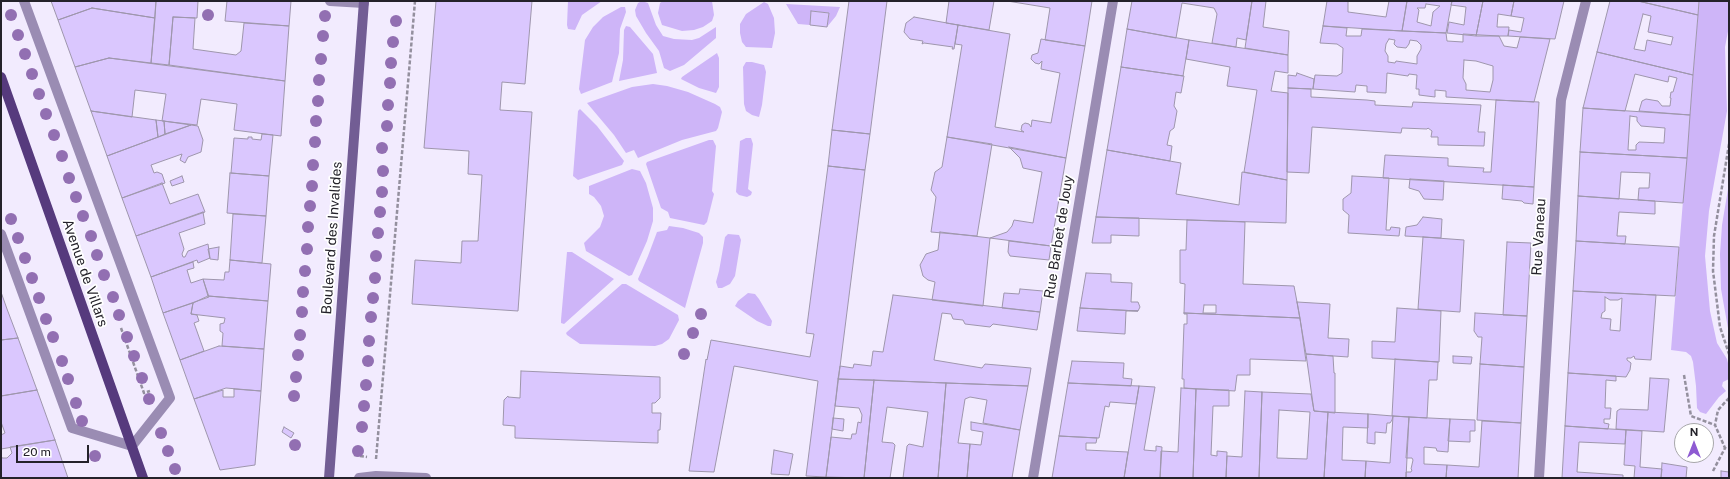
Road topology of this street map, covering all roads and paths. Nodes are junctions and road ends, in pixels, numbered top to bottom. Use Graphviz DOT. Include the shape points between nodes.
graph roads {
  1 [pos="24,1"];
  2 [pos="330,1"];
  3 [pos="415,1"];
  4 [pos="1113,1"];
  5 [pos="1586,1"];
  6 [pos="364,2"];
  7 [pos="1,77"];
  8 [pos="1729,144"];
  9 [pos="1,234"];
  10 [pos="121,328"];
  11 [pos="1729,354"];
  12 [pos="1684,375"];
  13 [pos="144,393"];
  14 [pos="1729,398"];
  15 [pos="1715,426"];
  16 [pos="132,446"];
  17 [pos="1725,448"];
  18 [pos="1729,449"];
  19 [pos="354,455"];
  20 [pos="367,457"];
  21 [pos="376,463"];
  22 [pos="1713,471"];
  23 [pos="143,478"];
  24 [pos="329,478"];
  25 [pos="359,478"];
  26 [pos="426,478"];
  27 [pos="1033,478"];
  28 [pos="1539,478"];
  1 -- 16 [label="street" via="170,398"];
  2 -- 6 [label="street"];
  3 -- 21 [label="path"];
  4 -- 27 [label="street, Rue Barbet de Jouy"];
  5 -- 28 [label="street, Rue Vaneau" via="1561,100"];
  6 -- 24 [label="main road, Boulevard des Invalides"];
  7 -- 16 [label="main road, Avenue de Villars"];
  8 -- 11 [label="path" via="1714,236 1713,271 1720,327"];
  9 -- 16 [label="street" via="72,428"];
  10 -- 13 [label="path"];
  12 -- 15 [label="path" via="1691,416"];
  14 -- 15 [label="path" via="1718,410"];
  15 -- 17 [label="path"];
  16 -- 23 [label="main road, Avenue de Villars"];
  17 -- 18 [label="path"];
  17 -- 22 [label="path"];
  19 -- 20 [label="path"];
  25 -- 26 [label="street"];
}
